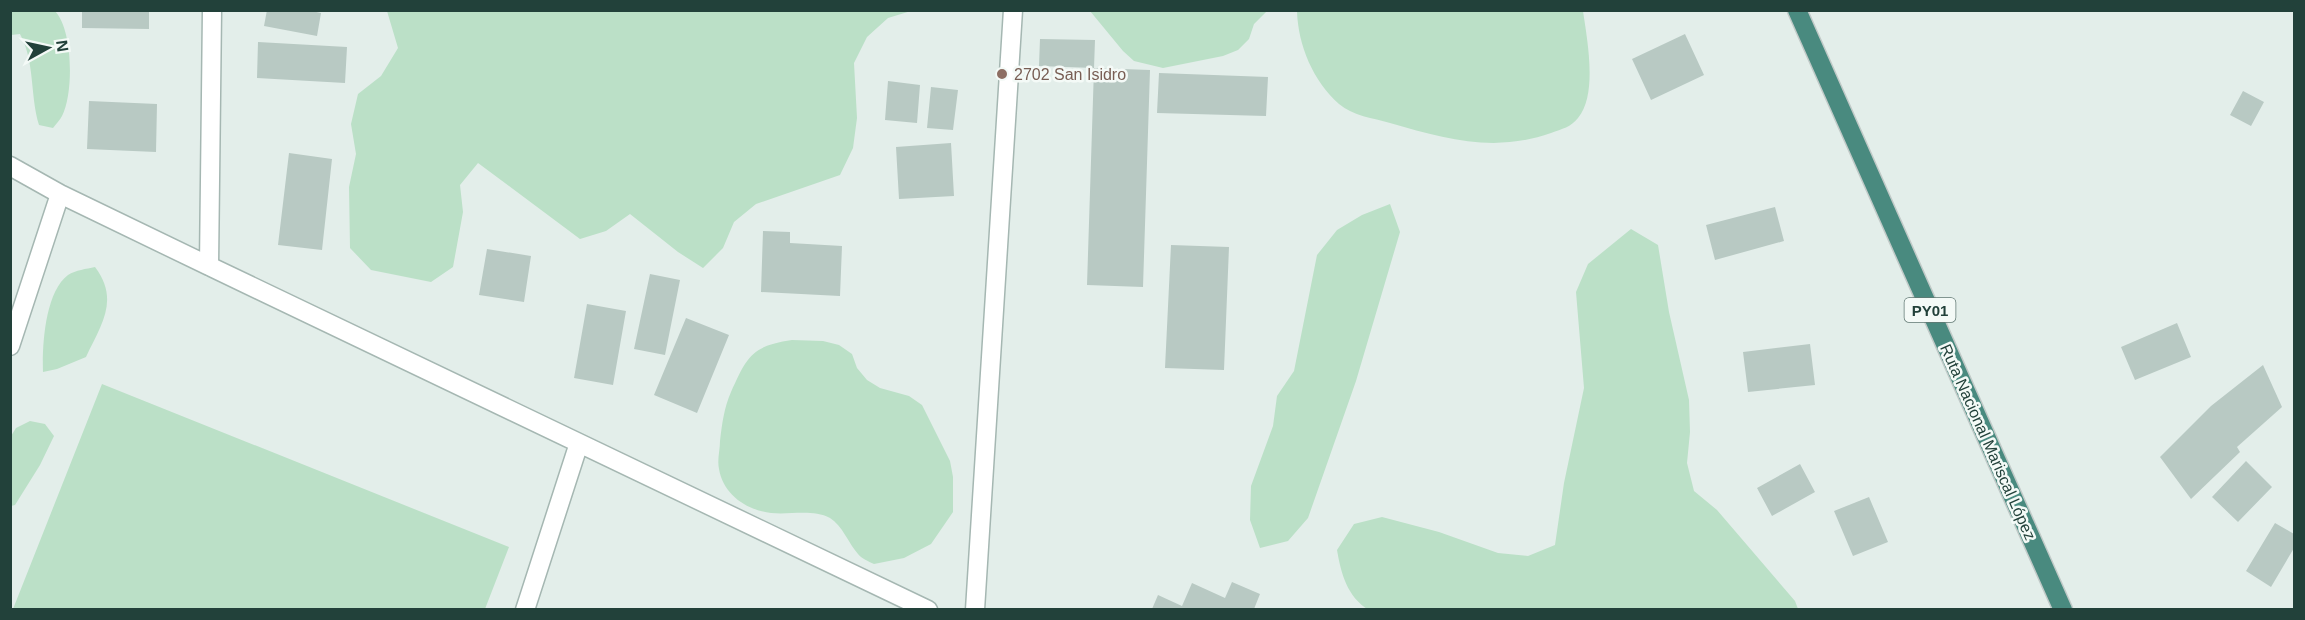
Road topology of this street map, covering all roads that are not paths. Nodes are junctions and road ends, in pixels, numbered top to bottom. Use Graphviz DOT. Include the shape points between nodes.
graph roads {
  1 [pos="212,10"];
  2 [pos="1012,10"];
  3 [pos="1797,10"];
  4 [pos="10,166"];
  5 [pos="60,194"];
  6 [pos="209,266"];
  7 [pos="10,346"];
  8 [pos="579,443"];
  9 [pos="525,609"];
  10 [pos="928,609"];
  11 [pos="975,609"];
  12 [pos="2063,609"];
  1 -- 6 [label="street"];
  2 -- 11 [label="street"];
  3 -- 12 [label="highway, Ruta Nacional Mariscal López / PY01"];
  4 -- 5 [label="street"];
  5 -- 6 [label="street"];
  5 -- 7 [label="street"];
  6 -- 8 [label="street"];
  8 -- 9 [label="street"];
  8 -- 10 [label="street"];
}
